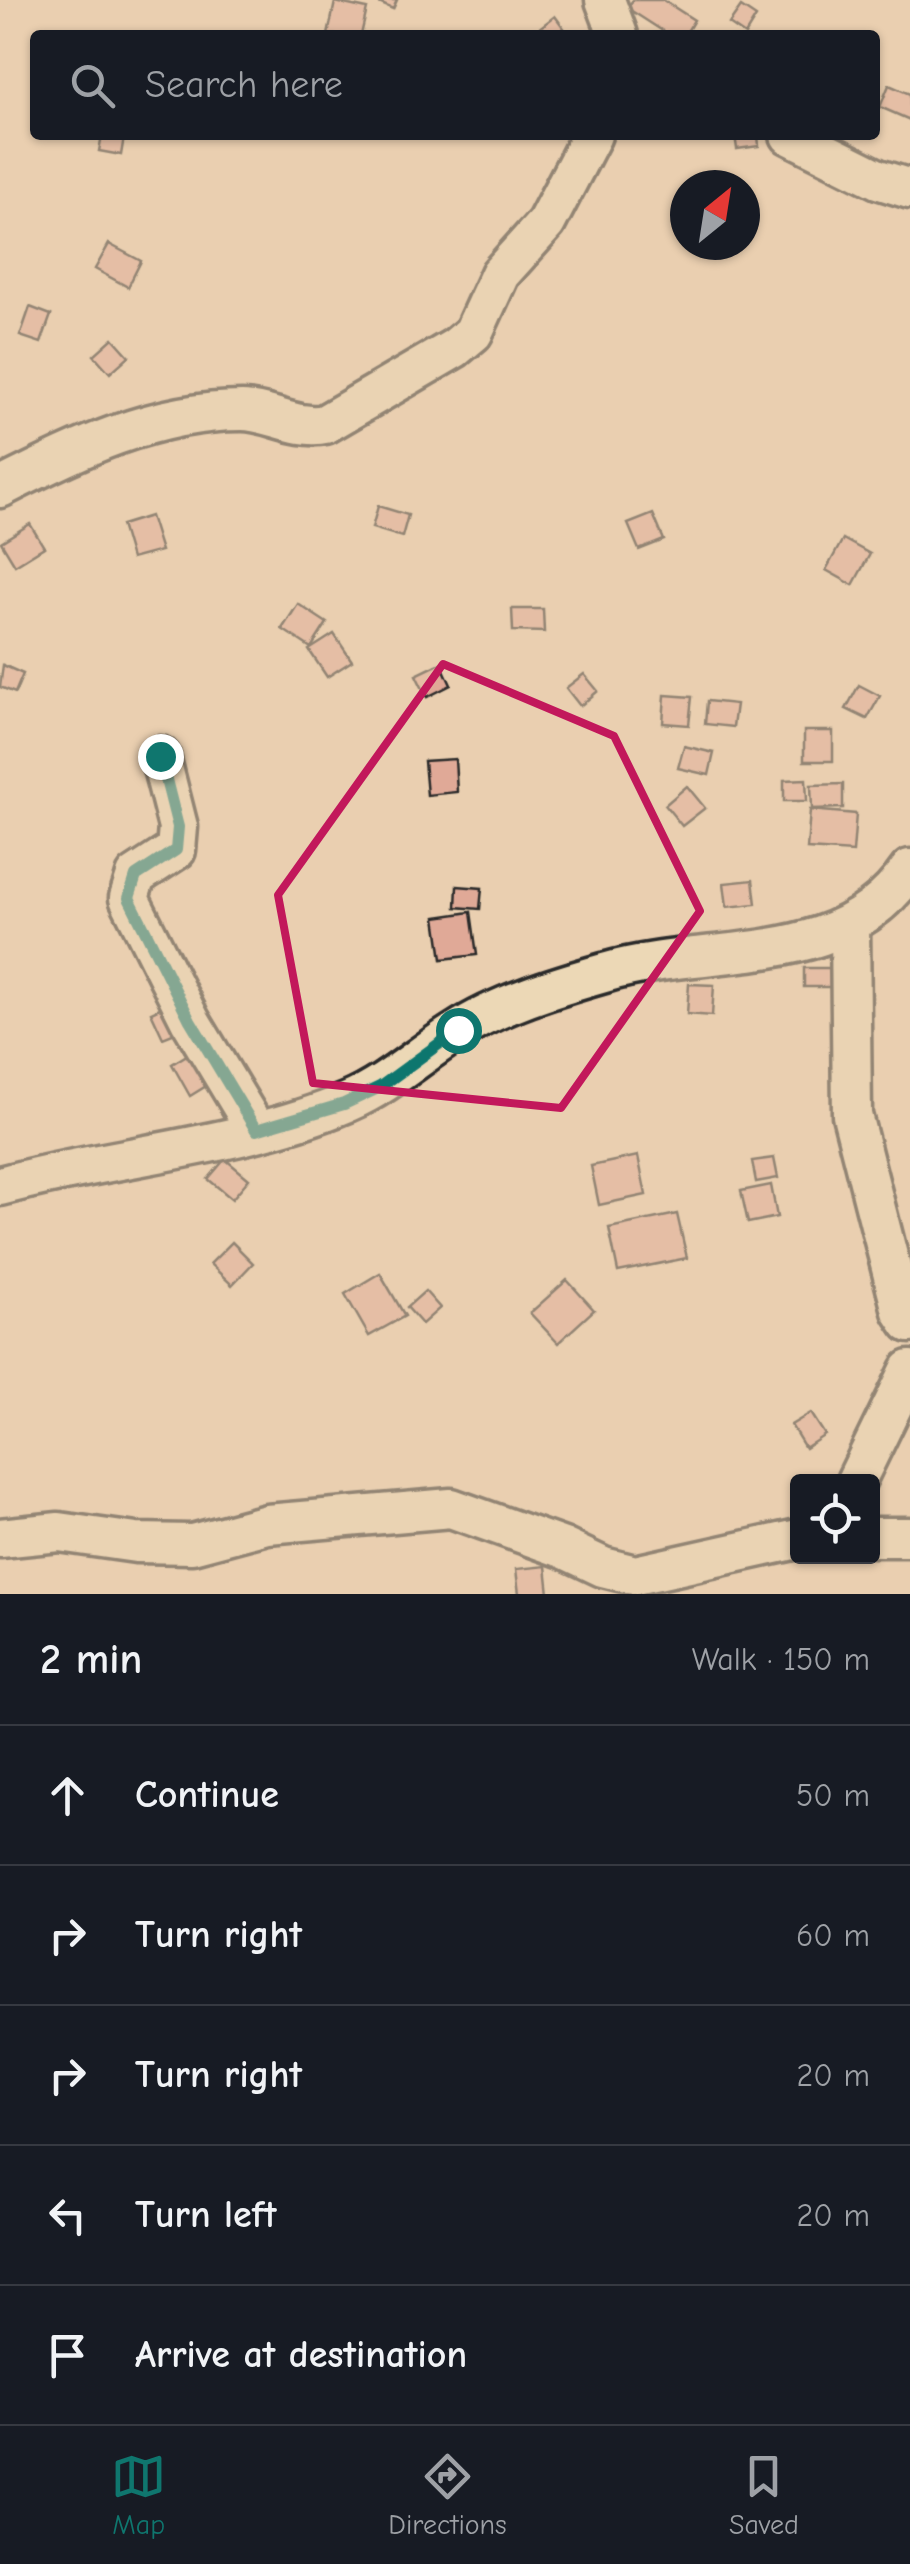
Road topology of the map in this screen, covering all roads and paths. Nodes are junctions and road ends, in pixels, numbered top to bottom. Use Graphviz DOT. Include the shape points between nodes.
graph roads {
  1 [pos="606,0"];
  2 [pos="616,30"];
  3 [pos="589,140"];
  4 [pos="800,140"];
  5 [pos="910,189"];
  6 [pos="0,488"];
  7 [pos="160,756"];
  8 [pos="910,869"];
  9 [pos="850,926"];
  10 [pos="256,1130"];
  11 [pos="0,1186"];
  12 [pos="910,1323"];
  13 [pos="910,1370"];
  14 [pos="860,1474"];
  15 [pos="880,1537"];
  16 [pos="910,1537"];
  17 [pos="0,1538"];
  18 [pos="790,1540"];
  1 -- 2 [label="street"];
  3 -- 6 [label="street" via="546,223 500,274 480,324 456,348 325,424 312,427 243,410 172,420 127,429"];
  4 -- 5 [label="street"];
  7 -- 10 [label="street" via="178,827 176,850 136,876 129,898 190,1020"];
  8 -- 9 [label="street" via="870,914"];
  9 -- 10 [label="street" via="834,935 654,962 562,987 458,1030 380,1087 344,1104"];
  9 -- 12 [label="street" via="852,1114 864,1176"];
  10 -- 11 [label="street"];
  13 -- 14 [label="street"];
  15 -- 16 [label="street"];
  17 -- 18 [label="street" via="59,1532 136,1544 192,1544 267,1524 451,1508 635,1576"];
}
